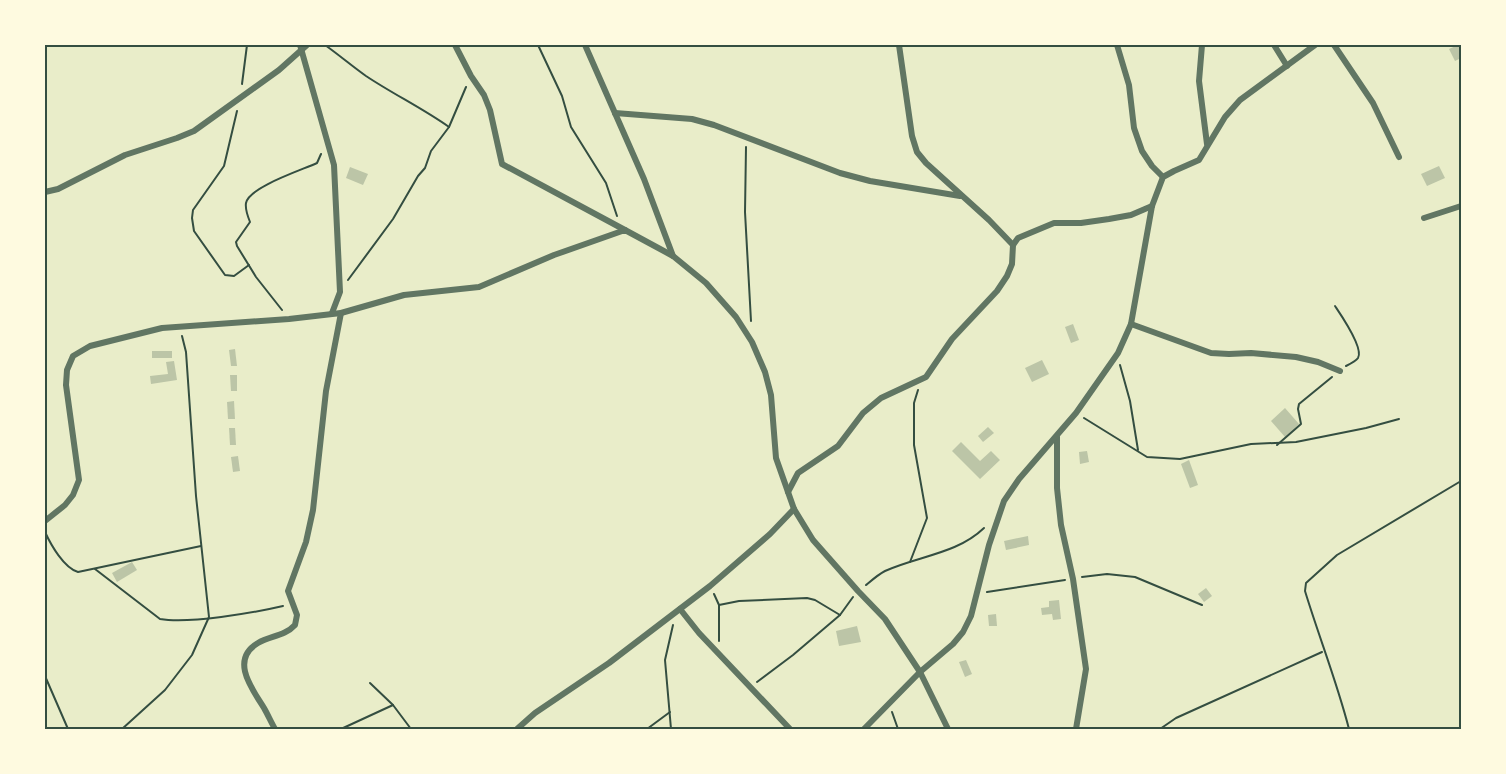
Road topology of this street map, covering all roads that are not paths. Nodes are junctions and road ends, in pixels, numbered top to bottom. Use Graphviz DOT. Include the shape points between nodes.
graph roads {
  1 [pos="455,45"];
  2 [pos="585,45"];
  3 [pos="899,45"];
  4 [pos="1117,45"];
  5 [pos="1202,45"];
  6 [pos="1274,45"];
  7 [pos="1315,45"];
  8 [pos="1334,45"];
  9 [pos="303,47"];
  10 [pos="1287,66"];
  11 [pos="615,113"];
  12 [pos="1208,145"];
  13 [pos="1399,158"];
  14 [pos="1163,177"];
  15 [pos="45,192"];
  16 [pos="960,196"];
  17 [pos="1152,206"];
  18 [pos="1461,206"];
  19 [pos="1424,218"];
  20 [pos="622,229"];
  21 [pos="1013,245"];
  22 [pos="673,256"];
  23 [pos="340,312"];
  24 [pos="332,313"];
  25 [pos="1131,324"];
  26 [pos="1340,370"];
  27 [pos="1057,437"];
  28 [pos="788,492"];
  29 [pos="794,509"];
  30 [pos="45,520"];
  31 [pos="678,611"];
  32 [pos="920,672"];
  33 [pos="275,729"];
  34 [pos="518,729"];
  35 [pos="790,729"];
  36 [pos="864,729"];
  37 [pos="948,729"];
  38 [pos="1076,729"];
  1 -- 20 [label="street" via="484,95 502,164"];
  2 -- 11 [label="street"];
  3 -- 16 [label="street" via="917,152"];
  4 -- 14 [label="street" via="1142,151"];
  5 -- 12 [label="street" via="1199,81"];
  6 -- 10 [label="street"];
  7 -- 10 [label="street"];
  8 -- 13 [label="street" via="1373,103"];
  9 -- 15 [label="street" via="279,70 194,131 125,155"];
  9 -- 24 [label="street" via="334,165 340,292"];
  10 -- 12 [label="street" via="1240,100"];
  11 -- 16 [label="street" via="692,119 840,173"];
  11 -- 22 [label="street"];
  12 -- 14 [label="street" via="1199,160"];
  14 -- 17 [label="street"];
  16 -- 21 [label="street"];
  17 -- 21 [label="street" via="1120,217 1045,226 1024,234"];
  17 -- 25 [label="street"];
  18 -- 19 [label="street"];
  20 -- 22 [label="street"];
  20 -- 23 [label="street" via="478,287 404,295"];
  21 -- 28 [label="street" via="1012,264 1002,284 952,339 926,377 881,398 863,413 838,446 798,473"];
  22 -- 28 [label="street" via="706,283 752,342 771,395 776,458"];
  23 -- 24 [label="street"];
  23 -- 33 [label="street" via="326,391 313,510 288,591 297,615 296,625 257,643 244,664 248,683"];
  24 -- 30 [label="street" via="162,328 90,345 73,356 66,385 79,480 65,505"];
  25 -- 26 [label="street" via="1211,353 1296,357"];
  25 -- 27 [label="street" via="1118,353"];
  27 -- 32 [label="street" via="1004,501 963,632"];
  27 -- 38 [label="street" via="1059,506 1086,669"];
  28 -- 29 [label="street"];
  29 -- 31 [label="street"];
  29 -- 32 [label="street" via="813,540 885,619"];
  31 -- 34 [label="street"];
  31 -- 35 [label="street"];
  32 -- 36 [label="street"];
  32 -- 37 [label="street"];
}
